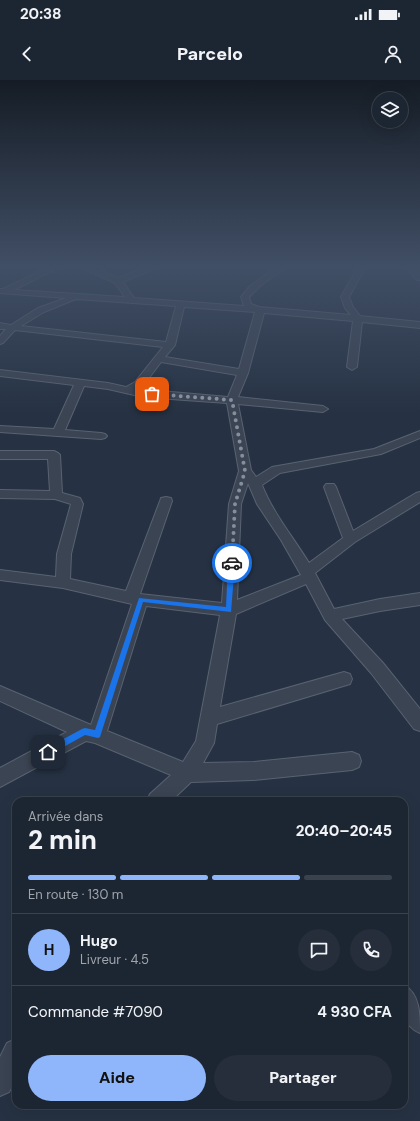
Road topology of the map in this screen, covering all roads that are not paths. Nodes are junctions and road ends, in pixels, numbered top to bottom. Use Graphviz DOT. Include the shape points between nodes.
graph roads {
  1 [pos="27,317"];
  2 [pos="178,317"];
  3 [pos="258,317"];
  4 [pos="328,317"];
  5 [pos="358,319"];
  6 [pos="0,326"];
  7 [pos="420,326"];
  8 [pos="11,327"];
  9 [pos="0,341"];
  10 [pos="170,345"];
  11 [pos="160,359"];
  12 [pos="352,367"];
  13 [pos="0,373"];
  14 [pos="243,373"];
  15 [pos="80,383"];
  16 [pos="128,390"];
  17 [pos="232,400"];
  18 [pos="323,409"];
  19 [pos="0,429"];
  20 [pos="58,432"];
  21 [pos="420,434"];
  22 [pos="101,436"];
  23 [pos="0,455"];
  24 [pos="245,471"];
  25 [pos="254,484"];
  26 [pos="330,487"];
  27 [pos="0,494"];
  28 [pos="56,496"];
  29 [pos="420,496"];
  30 [pos="166,501"];
  31 [pos="350,539"];
  32 [pos="0,574"];
  33 [pos="308,575"];
  34 [pos="63,583"];
  35 [pos="136,598"];
  36 [pos="420,599"];
  37 [pos="229,610"];
  38 [pos="330,616"];
  39 [pos="344,679"];
  40 [pos="0,693"];
  41 [pos="413,705"];
  42 [pos="210,718"];
  43 [pos="420,723"];
  44 [pos="91,733"];
  45 [pos="352,761"];
  46 [pos="187,772"];
  47 [pos="0,778"];
  48 [pos="161,797"];
  49 [pos="408,1003"];
  50 [pos="420,1021"];
  1 -- 8 [label="street"];
  2 -- 10 [label="street"];
  3 -- 14 [label="street"];
  4 -- 5 [label="street"];
  5 -- 7 [label="street"];
  5 -- 12 [label="street"];
  6 -- 8 [label="street"];
  8 -- 9 [label="street"];
  8 -- 10 [label="street"];
  10 -- 11 [label="street"];
  11 -- 14 [label="street"];
  11 -- 16 [label="street" via="139,384"];
  13 -- 15 [label="street"];
  14 -- 17 [label="street"];
  15 -- 16 [label="street"];
  15 -- 20 [label="street"];
  16 -- 17 [label="street"];
  17 -- 18 [label="street"];
  17 -- 24 [label="street"];
  19 -- 20 [label="street"];
  20 -- 22 [label="street"];
  21 -- 25 [label="street" via="378,452 276,470"];
  23 -- 28 [label="street" via="54,455"];
  24 -- 25 [label="street"];
  24 -- 37 [label="street" via="235,504"];
  25 -- 33 [label="street" via="263,504"];
  26 -- 31 [label="street"];
  27 -- 28 [label="street"];
  28 -- 34 [label="street" via="75,501 77,504 64,554"];
  29 -- 31 [label="street"];
  30 -- 35 [label="street"];
  31 -- 33 [label="street"];
  32 -- 34 [label="street"];
  33 -- 37 [label="street"];
  33 -- 38 [label="street"];
  34 -- 35 [label="street"];
  35 -- 37 [label="street"];
  35 -- 44 [label="street"];
  36 -- 38 [label="street"];
  37 -- 42 [label="street"];
  38 -- 41 [label="street"];
  39 -- 42 [label="street"];
  40 -- 44 [label="street"];
  41 -- 43 [label="street"];
  42 -- 46 [label="street" via="205,743"];
  44 -- 46 [label="street"];
  44 -- 47 [label="street"];
  45 -- 46 [label="street" via="253,771"];
  46 -- 48 [label="street"];
  49 -- 50 [label="street"];
}
